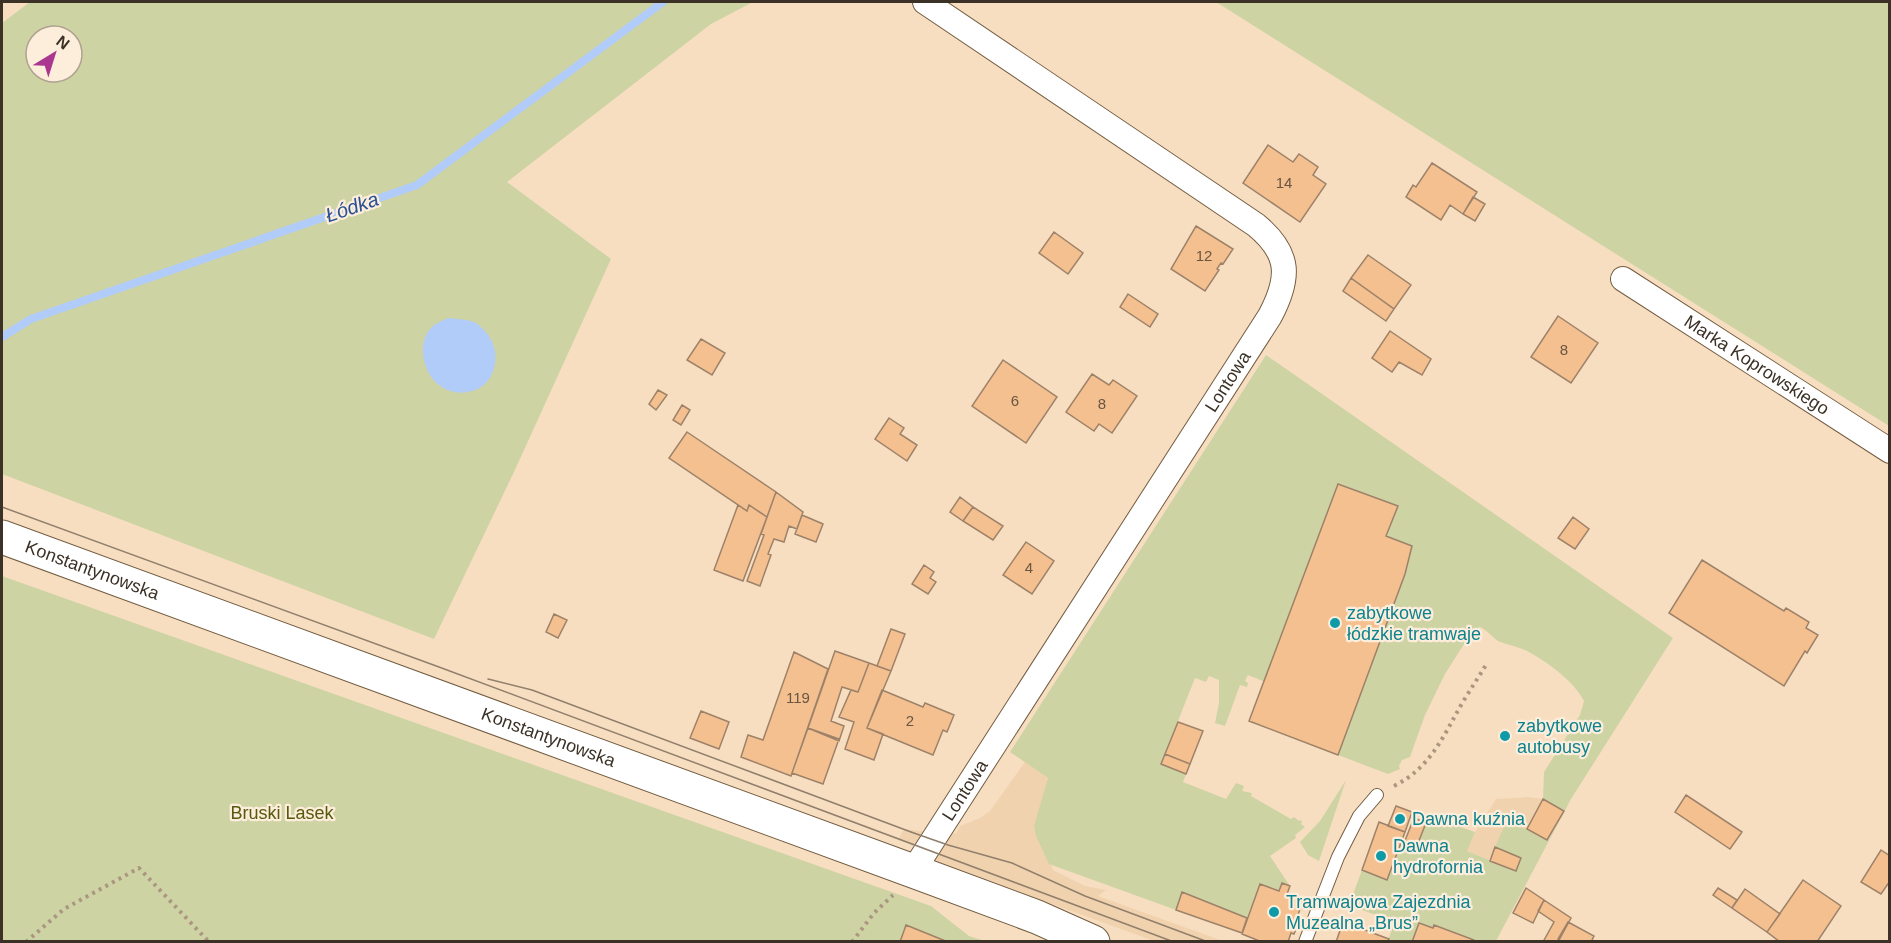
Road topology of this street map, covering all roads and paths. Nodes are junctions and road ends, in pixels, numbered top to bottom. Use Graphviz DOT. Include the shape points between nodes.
graph roads {
  1 [pos="925,2"];
  2 [pos="1623,279"];
  3 [pos="1890,451"];
  4 [pos="2,537"];
  5 [pos="1487,663"];
  6 [pos="1377,795"];
  7 [pos="913,871"];
  8 [pos="853,940"];
  9 [pos="26,942"];
  10 [pos="209,942"];
  11 [pos="847,942"];
  12 [pos="1093,942"];
  13 [pos="1305,942"];
  1 -- 7 [label="street, Lontowa" via="1256,225 1275,243 1285,273 1283,288 1270,316"];
  2 -- 3 [label="street, Marka Koprowskiego"];
  4 -- 7 [label="main road, Konstantynowska"];
  5 -- 6 [label="path" via="1434,752 1401,783"];
  6 -- 13 [label="lane" via="1359,816 1338,857"];
  7 -- 8 [label="path"];
  7 -- 12 [label="main road, Konstantynowska"];
  8 -- 11 [label="path"];
  9 -- 10 [label="path" via="64,909 139,868"];
}
